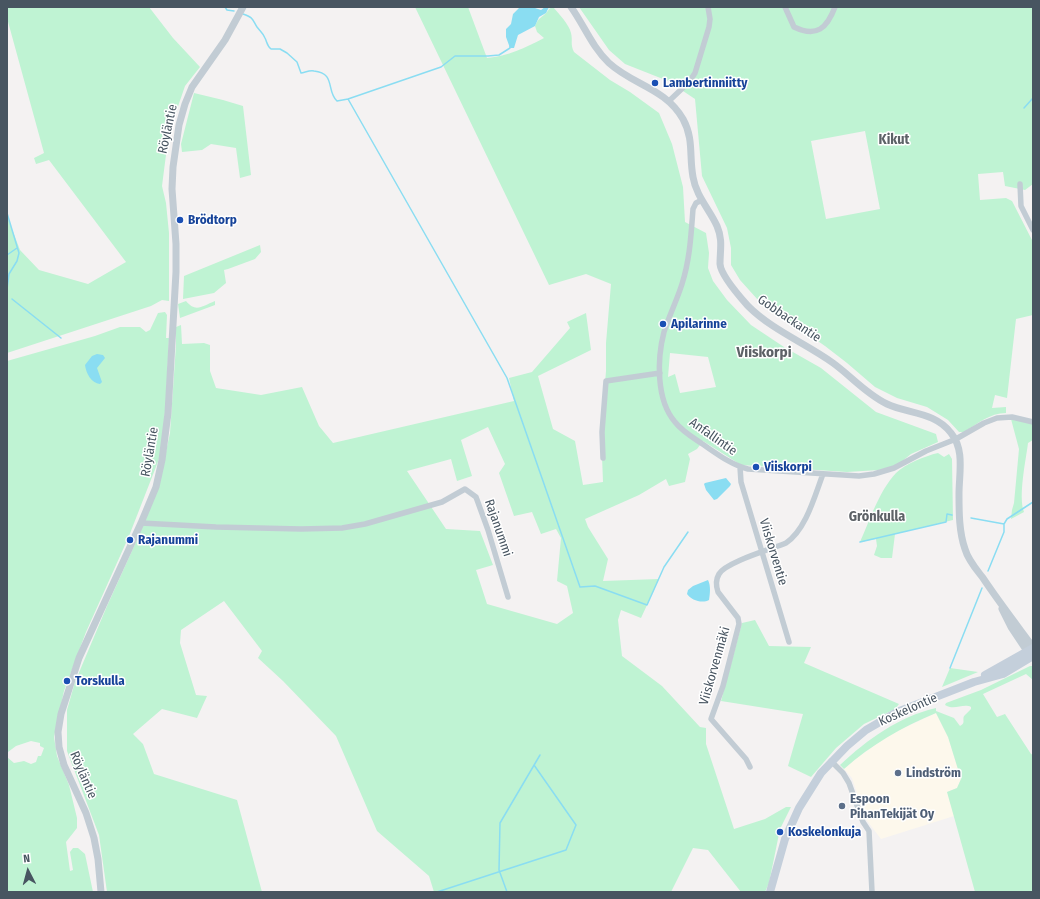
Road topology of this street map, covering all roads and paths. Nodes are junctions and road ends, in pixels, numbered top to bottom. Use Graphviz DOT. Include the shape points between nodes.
graph roads {
  1 [pos="243,7"];
  2 [pos="571,7"];
  3 [pos="785,7"];
  4 [pos="835,7"];
  5 [pos="710,8"];
  6 [pos="669,101"];
  7 [pos="1020,184"];
  8 [pos="702,200"];
  9 [pos="1033,230"];
  10 [pos="660,373"];
  11 [pos="1033,422"];
  12 [pos="956,439"];
  13 [pos="603,458"];
  14 [pos="740,467"];
  15 [pos="823,474"];
  16 [pos="141,523"];
  17 [pos="762,552"];
  18 [pos="508,597"];
  19 [pos="789,642"];
  20 [pos="1032,653"];
  21 [pos="832,761"];
  22 [pos="750,767"];
  23 [pos="101,892"];
  24 [pos="770,892"];
  25 [pos="872,892"];
  1 -- 16 [label="street, Röyläntie" via="225,40 194,83 179,125 172,189 176,272 168,413 156,487"];
  2 -- 6 [label="street, Gobbackantie" via="596,48 609,63"];
  3 -- 4 [label="street" via="794,27 809,32 823,27"];
  5 -- 6 [label="street" via="709,27 695,73"];
  6 -- 8 [label="street, Gobbackantie" via="682,118 689,134 693,176"];
  7 -- 9 [label="street" via="1021,206"];
  8 -- 10 [label="street, Anfallintie" via="696,203 693,209 690,256 664,332"];
  8 -- 12 [label="street, Gobbackantie" via="720,235 722,272 753,311 834,363 872,396 902,410 932,418 943,424"];
  10 -- 13 [label="street" via="606,381 602,432"];
  10 -- 14 [label="street, Anfallintie" via="663,399 675,422 705,446"];
  11 -- 12 [label="street, Anfallintie" via="1012,417 997,418"];
  12 -- 15 [label="street, Anfallintie" via="886,471 859,476"];
  12 -- 20 [label="street, Gobbackantie" via="960,450 959,511 965,550 1000,603 1008,622"];
  14 -- 15 [label="street, Anfallintie"];
  14 -- 17 [label="street, Viiskorventie" via="741,482"];
  15 -- 17 [label="street, Viiskorvenmäki" via="796,535 786,543"];
  16 -- 18 [label="street, Rajanummi" via="216,527 342,528 442,502 465,489 476,497"];
  16 -- 23 [label="street, Röyläntie" via="79,658 61,714 58,732 58,747 64,765 86,813 94,838"];
  17 -- 19 [label="street, Viiskorventie"];
  17 -- 22 [label="street, Viiskorvenmäki" via="727,566 719,574 716,588 738,618 739,624 712,720"];
  20 -- 21 [label="main road, Koskelontie" via="974,682 912,705 880,721"];
  21 -- 24 [label="main road, Koskelontie" via="809,790 791,823"];
  21 -- 25 [label="street" via="850,783 863,822 869,831"];
}
